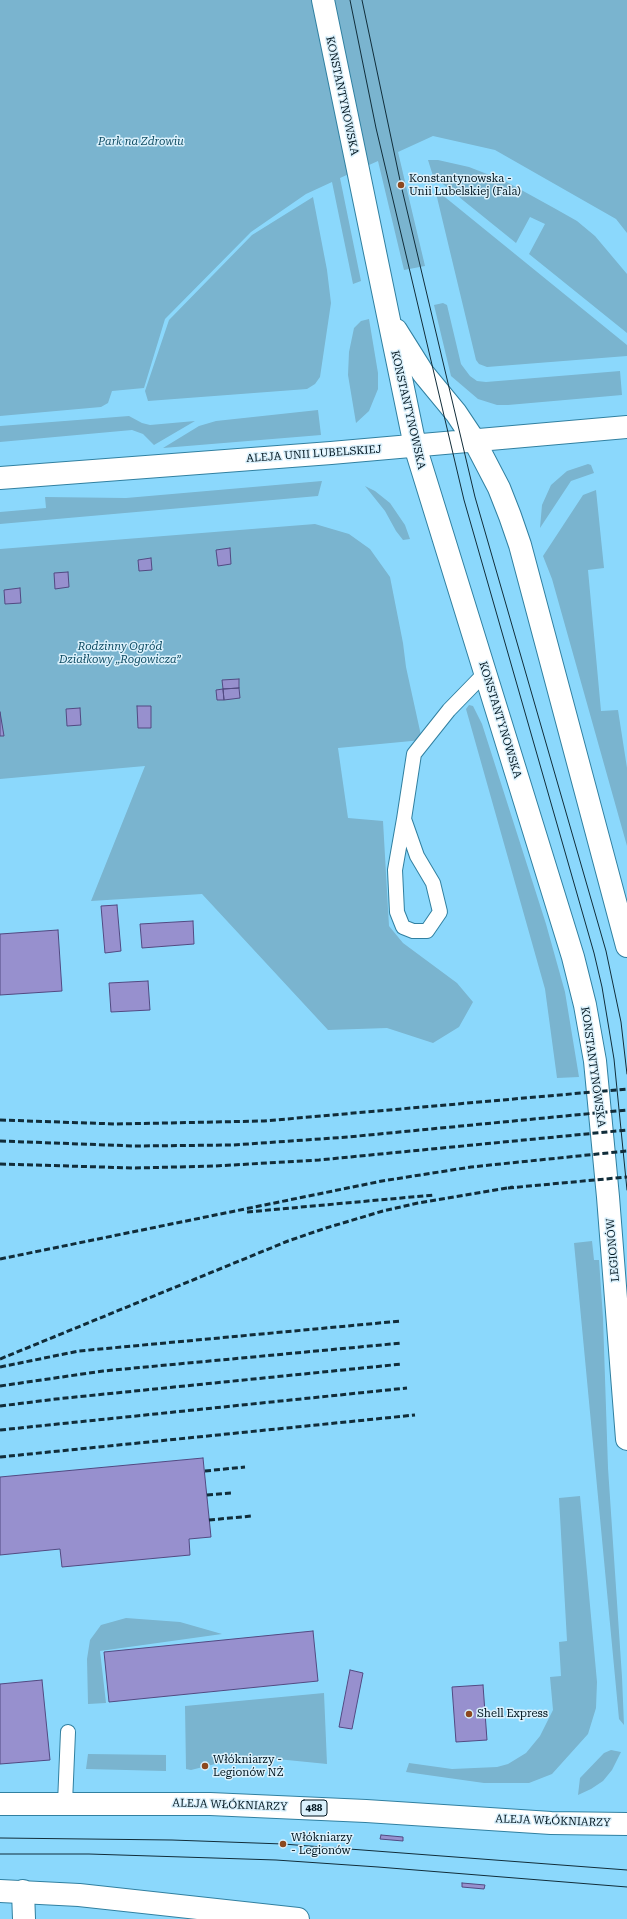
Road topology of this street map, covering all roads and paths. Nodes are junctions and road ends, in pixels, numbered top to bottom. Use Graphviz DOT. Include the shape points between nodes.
graph roads {
  1 [pos="323,0"];
  2 [pos="386,309"];
  3 [pos="627,427"];
  4 [pos="474,440"];
  5 [pos="415,446"];
  6 [pos="0,478"];
  7 [pos="486,673"];
  8 [pos="404,819"];
  9 [pos="627,946"];
  10 [pos="602,1133"];
  11 [pos="627,1439"];
  12 [pos="68,1732"];
  13 [pos="65,1803"];
  14 [pos="0,1804"];
  15 [pos="627,1824"];
  16 [pos="0,1891"];
  17 [pos="23,1891"];
  18 [pos="24,1919"];
  19 [pos="298,1919"];
  1 -- 2 [label="main road, KONSTANTYNOWSKA"];
  2 -- 4 [label="main road, KONSTANTYNOWSKA" via="411,356"];
  2 -- 5 [label="main road, KONSTANTYNOWSKA"];
  3 -- 4 [label="main road, ALEJA UNII LUBELSKIEJ"];
  4 -- 5 [label="main road, ALEJA UNII LUBELSKIEJ"];
  4 -- 9 [label="main road, KONSTANTYNOWSKA" via="499,488 520,545"];
  5 -- 6 [label="main road, ALEJA UNII LUBELSKIEJ"];
  5 -- 7 [label="main road, KONSTANTYNOWSKA"];
  7 -- 8 [label="lane" via="449,710 414,754"];
  7 -- 10 [label="main road, KONSTANTYNOWSKA" via="573,957 585,1005"];
  8 -- 8 [label="lane" via="395,870 397,912 403,927 413,931 427,931 440,912 434,883 417,856"];
  10 -- 11 [label="main road, LEGIONÓW"];
  12 -- 13 [label="lane"];
  13 -- 14 [label="main road, ALEJA WŁÓKNIARZY / 488"];
  13 -- 15 [label="main road, ALEJA WŁÓKNIARZY / 488" via="271,1806 551,1823"];
  16 -- 17 [label="main road"];
  17 -- 18 [label="main road"];
  17 -- 19 [label="main road"];
}
